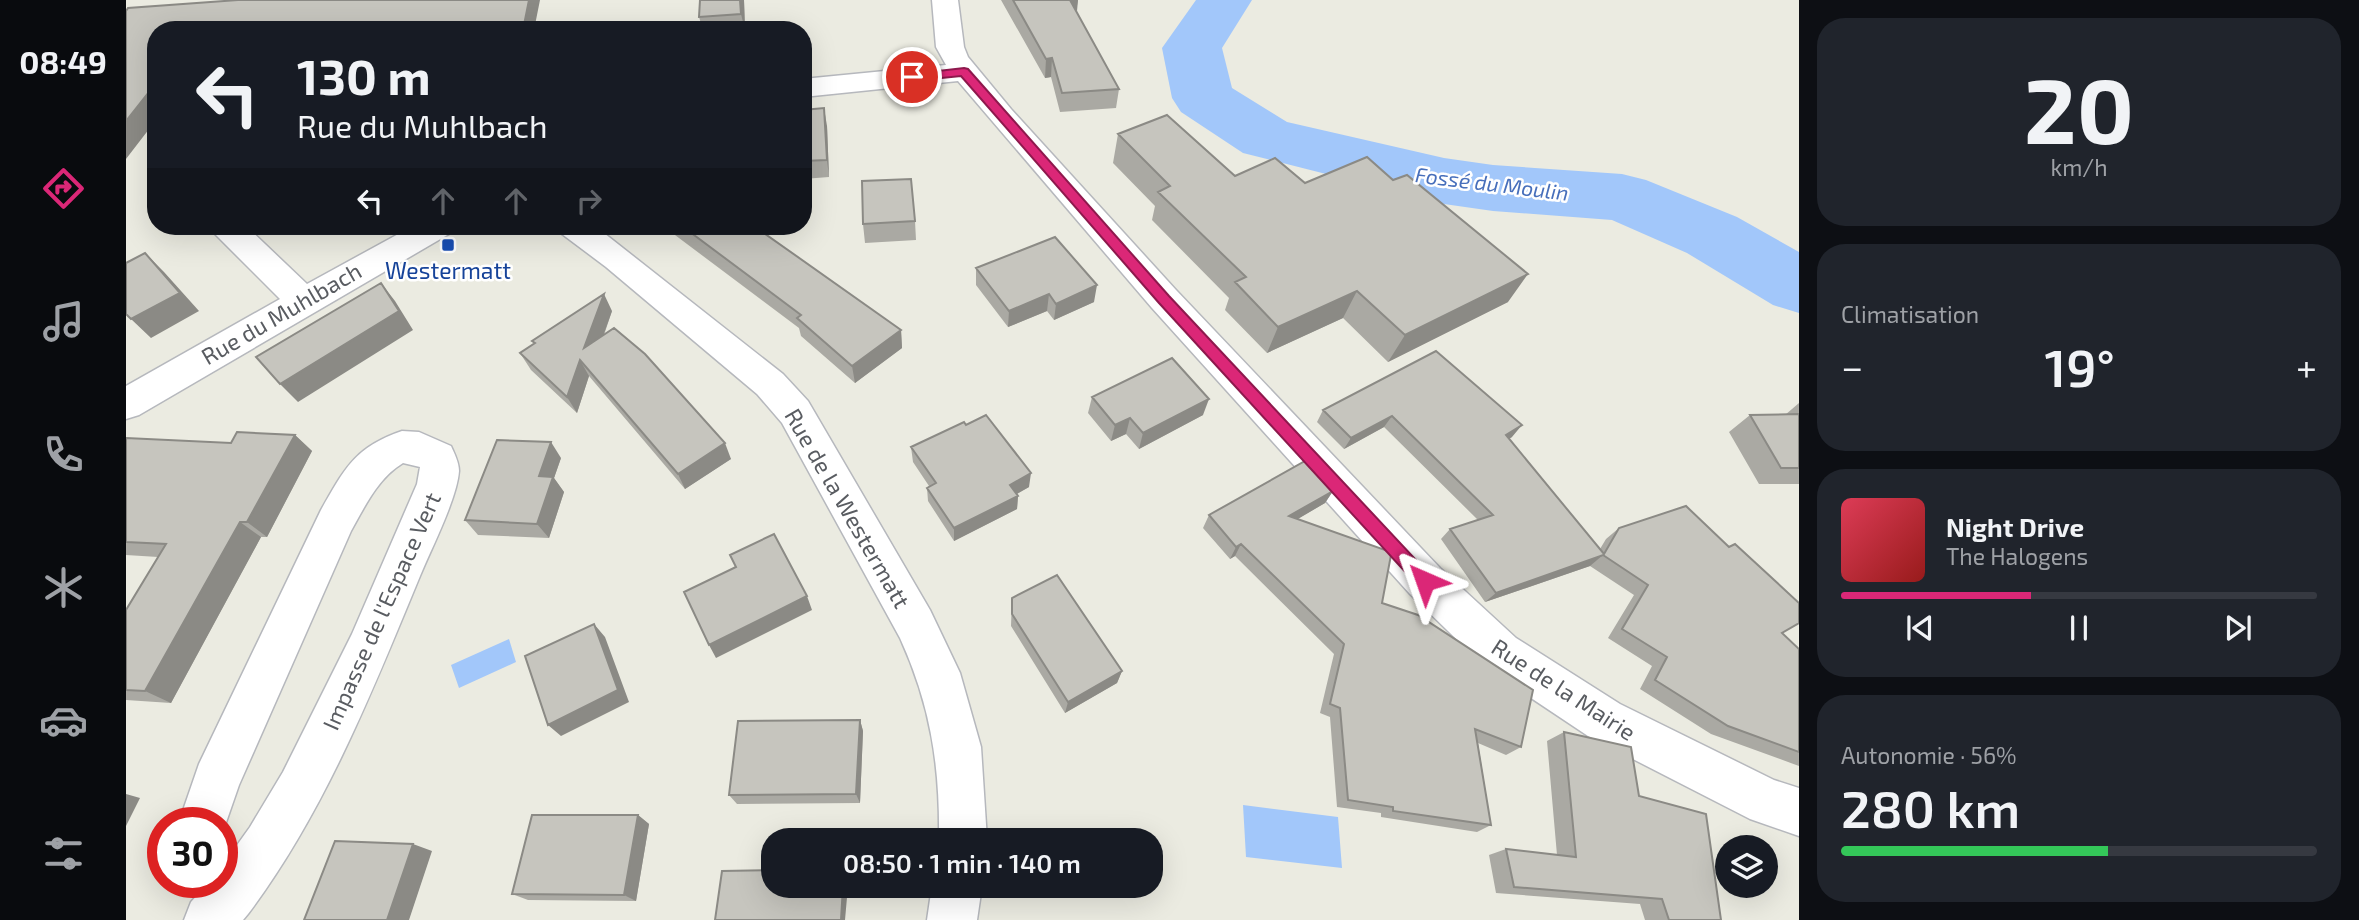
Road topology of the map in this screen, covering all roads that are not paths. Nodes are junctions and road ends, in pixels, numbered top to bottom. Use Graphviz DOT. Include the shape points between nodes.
graph roads {
  1 [pos="945,0"];
  2 [pos="964,72"];
  3 [pos="812,87"];
  4 [pos="235,235"];
  5 [pos="422,235"];
  6 [pos="585,235"];
  7 [pos="304,301"];
  8 [pos="126,404"];
  9 [pos="208,807"];
  10 [pos="1799,812"];
  11 [pos="963,828"];
  12 [pos="238,881"];
  13 [pos="955,898"];
  14 [pos="952,920"];
  1 -- 2 [label="street, Rue de la Mairie" via="950,47"];
  2 -- 3 [label="street"];
  2 -- 10 [label="street, Rue de la Mairie" via="1164,299 1425,581 1500,653 1604,720 1767,802"];
  4 -- 7 [label="street"];
  5 -- 7 [label="street, Rue du Muhlbach"];
  6 -- 11 [label="street, Rue de la Westermatt" via="769,384 795,412 938,673 958,747"];
  7 -- 8 [label="street, Rue du Muhlbach"];
  9 -- 12 [label="street, Impasse de l'Espace Vert" via="335,522 358,482 369,466 395,449 428,451 437,457 440,468 437,484 356,673 283,821 252,869"];
  13 -- 14 [label="street"];
}
